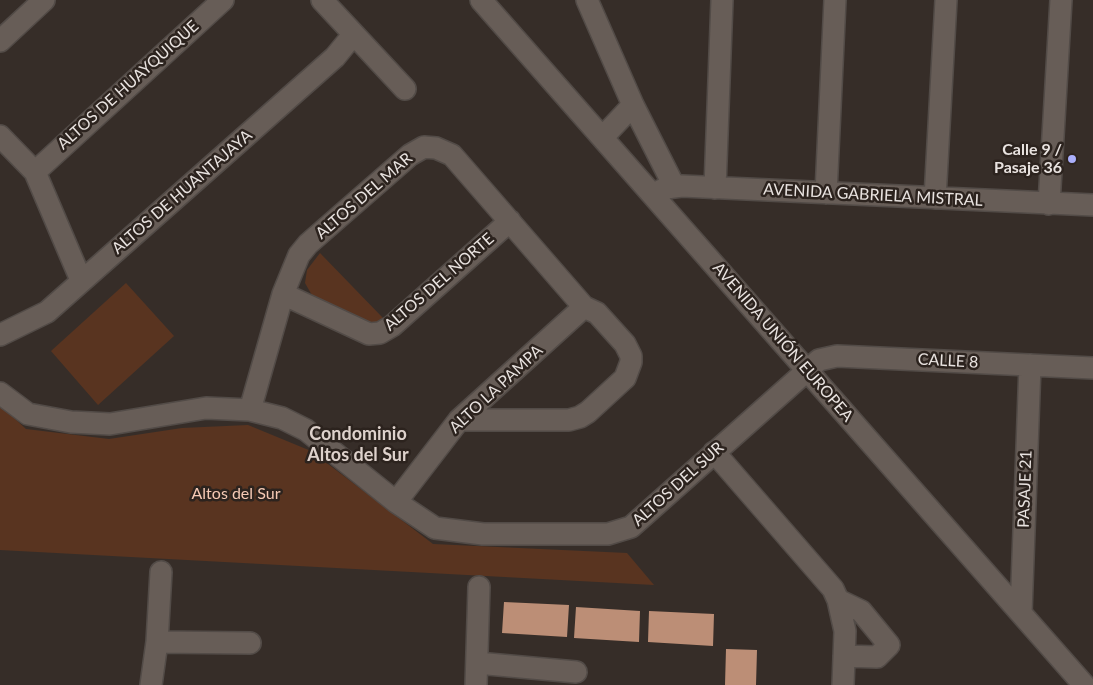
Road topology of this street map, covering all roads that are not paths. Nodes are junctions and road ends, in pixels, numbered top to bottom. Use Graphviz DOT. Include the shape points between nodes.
graph roads {
  1 [pos="44,0"];
  2 [pos="223,0"];
  3 [pos="322,0"];
  4 [pos="482,0"];
  5 [pos="587,0"];
  6 [pos="722,0"];
  7 [pos="835,0"];
  8 [pos="946,0"];
  9 [pos="1061,0"];
  10 [pos="353,36"];
  11 [pos="0,41"];
  12 [pos="405,89"];
  13 [pos="633,105"];
  14 [pos="0,136"];
  15 [pos="603,137"];
  16 [pos="35,172"];
  17 [pos="674,186"];
  18 [pos="716,188"];
  19 [pos="826,193"];
  20 [pos="654,194"];
  21 [pos="935,198"];
  22 [pos="1049,204"];
  23 [pos="1093,206"];
  24 [pos="510,221"];
  25 [pos="81,280"];
  26 [pos="283,294"];
  27 [pos="584,307"];
  28 [pos="0,335"];
  29 [pos="1030,365"];
  30 [pos="1093,368"];
  31 [pos="807,369"];
  32 [pos="0,393"];
  33 [pos="250,410"];
  34 [pos="459,420"];
  35 [pos="714,452"];
  36 [pos="396,502"];
  37 [pos="161,572"];
  38 [pos="479,587"];
  39 [pos="838,600"];
  40 [pos="1021,613"];
  41 [pos="157,642"];
  42 [pos="250,643"];
  43 [pos="844,656"];
  44 [pos="477,663"];
  45 [pos="576,672"];
  46 [pos="151,685"];
  47 [pos="476,685"];
  48 [pos="843,685"];
  49 [pos="1084,685"];
  1 -- 11 [label="street"];
  2 -- 16 [label="street, ALTOS DE HUAYQUIQUE"];
  3 -- 10 [label="street"];
  4 -- 15 [label="street, AVENIDA UNIÓN EUROPEA"];
  5 -- 13 [label="street"];
  6 -- 18 [label="street"];
  7 -- 19 [label="street"];
  8 -- 21 [label="street"];
  9 -- 22 [label="street"];
  10 -- 12 [label="street"];
  10 -- 25 [label="street, ALTOS DE HUANTAJAYA" via="335,57"];
  13 -- 15 [label="street"];
  13 -- 17 [label="street"];
  14 -- 16 [label="street"];
  15 -- 20 [label="street, AVENIDA UNIÓN EUROPEA"];
  16 -- 25 [label="street"];
  17 -- 18 [label="street, AVENIDA GABRIELA MISTRAL"];
  17 -- 20 [label="street, AVENIDA GABRIELA MISTRAL"];
  18 -- 19 [label="street, AVENIDA GABRIELA MISTRAL"];
  19 -- 21 [label="street, AVENIDA GABRIELA MISTRAL"];
  20 -- 31 [label="street, AVENIDA UNIÓN EUROPEA"];
  21 -- 22 [label="street, AVENIDA GABRIELA MISTRAL"];
  22 -- 23 [label="street, AVENIDA GABRIELA MISTRAL"];
  24 -- 26 [label="street, ALTOS DEL NORTE" via="392,326 380,333 370,334"];
  24 -- 26 [label="street, ALTOS DEL MAR" via="452,154 436,148 424,148 410,155 308,244 294,263"];
  24 -- 27 [label="street, ALTOS DEL MAR"];
  25 -- 28 [label="street, ALTOS DE HUANTAJAYA" via="47,312"];
  26 -- 33 [label="street, ALTOS DEL MAR"];
  27 -- 34 [label="street, ALTO LA PAMPA"];
  27 -- 34 [label="street, ALTOS DEL MAR" via="596,313 625,344 631,356 625,378 588,412 568,420"];
  29 -- 30 [label="street, CALLE 8"];
  29 -- 31 [label="street, CALLE 8" via="837,356 819,360"];
  29 -- 40 [label="street, PASAJE 21"];
  31 -- 35 [label="street, ALTOS DEL SUR"];
  31 -- 40 [label="street, AVENIDA UNIÓN EUROPEA"];
  32 -- 33 [label="street, ALTOS DEL SUR" via="28,414 71,422 110,424 206,408"];
  33 -- 36 [label="street, ALTOS DEL SUR" via="282,418 306,430"];
  34 -- 36 [label="street, ALTO LA PAMPA"];
  35 -- 36 [label="street, ALTOS DEL SUR" via="631,527 616,534 483,534 443,530 427,524"];
  35 -- 39 [label="street" via="826,580"];
  37 -- 41 [label="street"];
  38 -- 44 [label="street"];
  39 -- 43 [label="street" via="845,631"];
  39 -- 43 [label="street" via="861,611 889,645 877,658"];
  40 -- 49 [label="street, AVENIDA UNIÓN EUROPEA"];
  41 -- 42 [label="street"];
  41 -- 46 [label="street"];
  43 -- 48 [label="street"];
  44 -- 45 [label="street"];
  44 -- 47 [label="street"];
}
